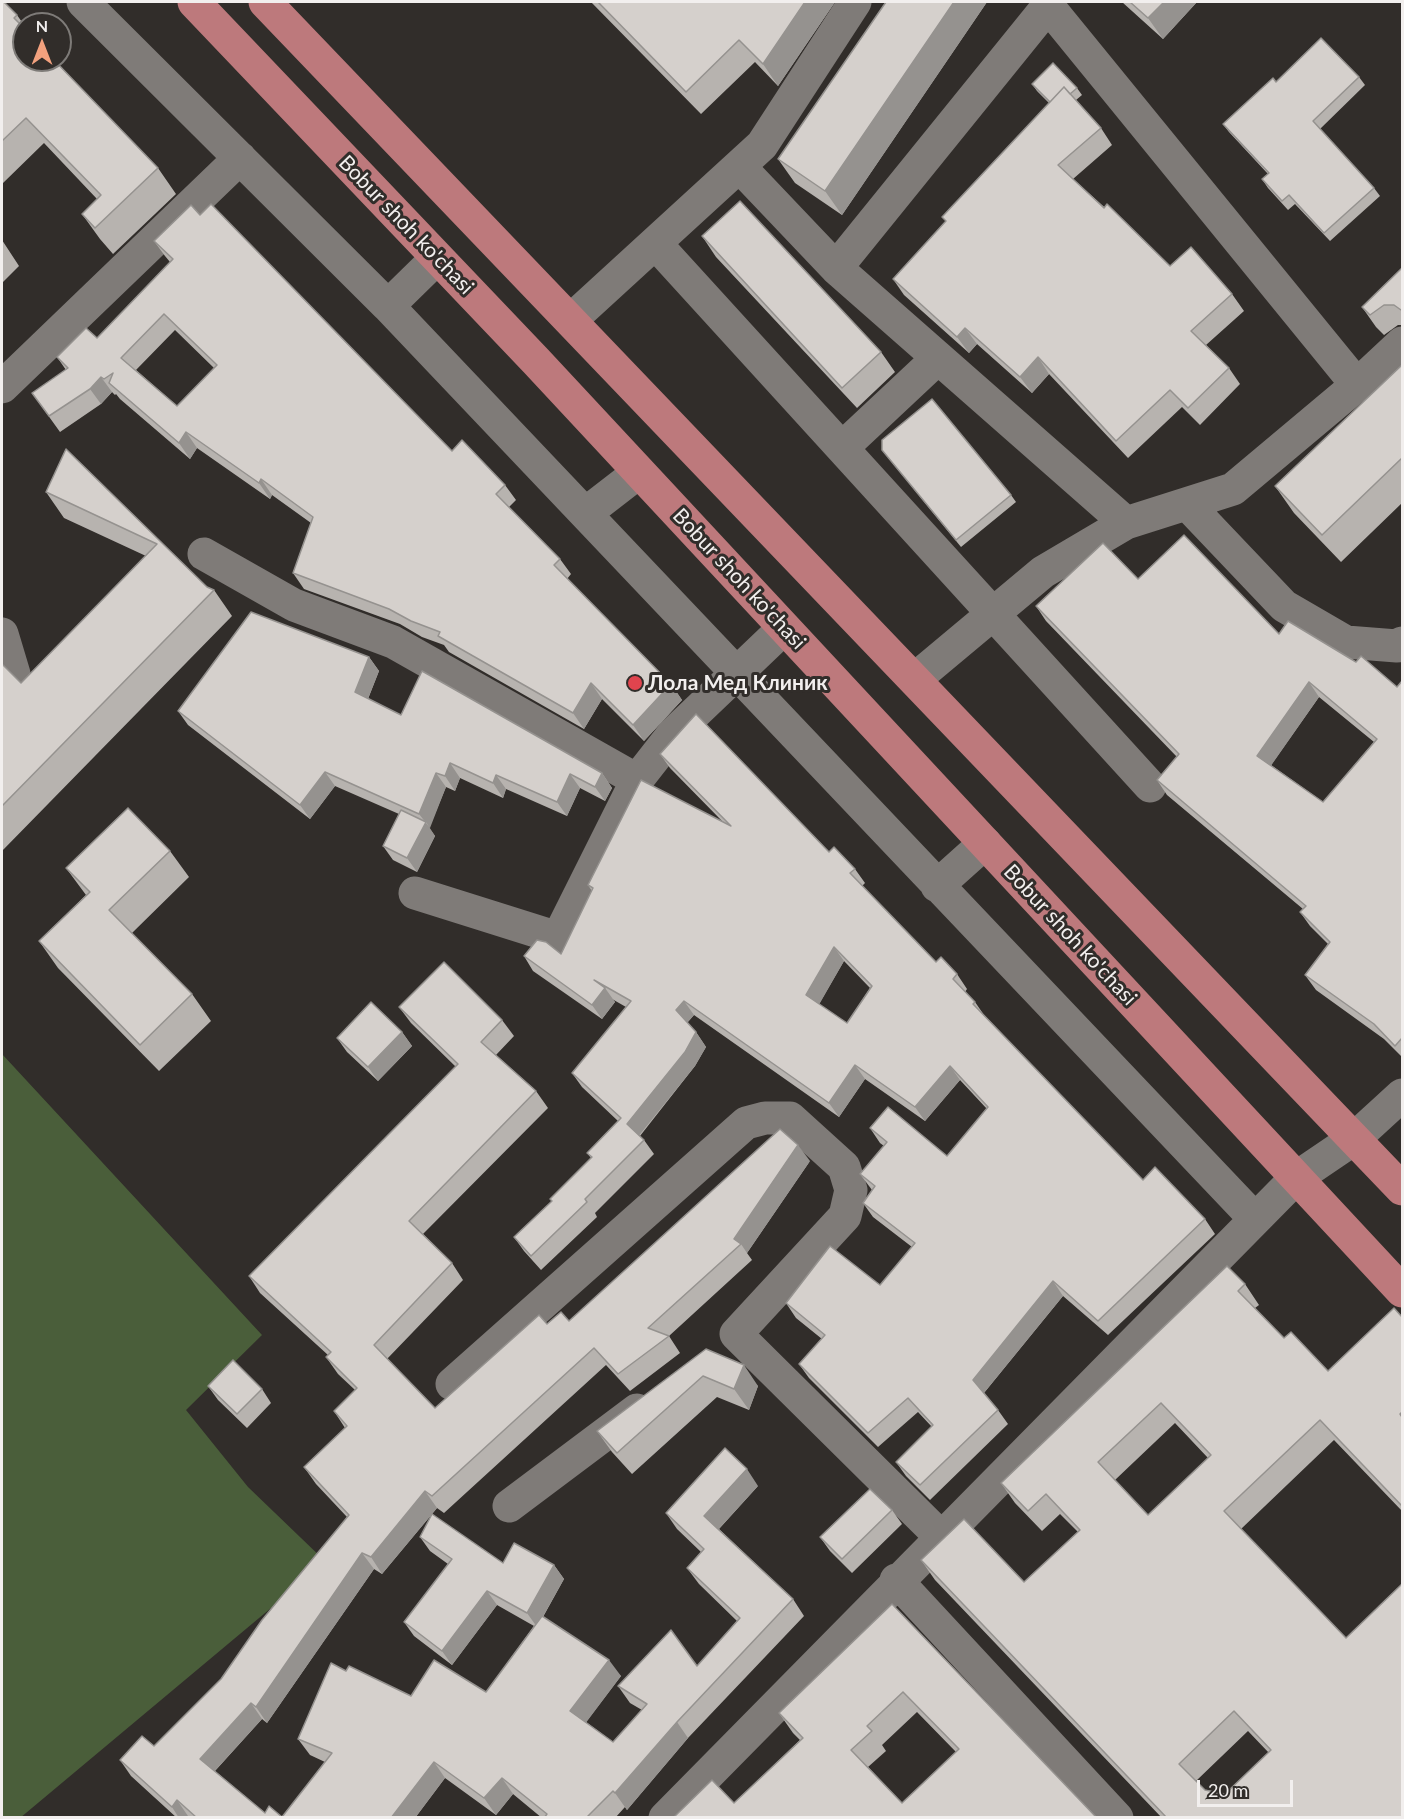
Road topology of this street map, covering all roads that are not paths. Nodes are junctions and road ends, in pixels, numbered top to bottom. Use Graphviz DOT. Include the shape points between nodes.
graph roads {
  1 [pos="83,2"];
  2 [pos="194,2"];
  3 [pos="265,2"];
  4 [pos="855,2"];
  5 [pos="1047,4"];
  6 [pos="240,158"];
  7 [pos="739,166"];
  8 [pos="655,243"];
  9 [pos="437,258"];
  10 [pos="836,268"];
  11 [pos="388,306"];
  12 [pos="572,319"];
  13 [pos="1402,343"];
  14 [pos="938,358"];
  15 [pos="1357,385"];
  16 [pos="2,387"];
  17 [pos="842,448"];
  18 [pos="639,472"];
  19 [pos="1187,504"];
  20 [pos="586,513"];
  21 [pos="1126,523"];
  22 [pos="204,554"];
  23 [pos="993,614"];
  24 [pos="784,628"];
  25 [pos="2,634"];
  26 [pos="1402,643"];
  27 [pos="14,674"];
  28 [pos="735,674"];
  29 [pos="915,679"];
  30 [pos="637,780"];
  31 [pos="1150,786"];
  32 [pos="985,843"];
  33 [pos="937,886"];
  34 [pos="415,893"];
  35 [pos="1402,1095"];
  36 [pos="1354,1138"];
  37 [pos="1296,1178"];
  38 [pos="1402,1190"];
  39 [pos="1255,1219"];
  40 [pos="1402,1291"];
  41 [pos="452,1384"];
  42 [pos="660,1392"];
  43 [pos="509,1506"];
  44 [pos="940,1536"];
  45 [pos="896,1581"];
  46 [pos="665,1818"];
  47 [pos="1117,1818"];
  1 -- 6 [label="street"];
  2 -- 9 [label="main road, Bobur shoh ko'chasi"];
  3 -- 12 [label="main road"];
  4 -- 7 [label="street" via="762,144"];
  5 -- 10 [label="street"];
  5 -- 15 [label="street"];
  6 -- 11 [label="street"];
  6 -- 16 [label="street"];
  7 -- 8 [label="street"];
  7 -- 10 [label="street"];
  8 -- 12 [label="street"];
  8 -- 17 [label="street"];
  9 -- 11 [label="street"];
  9 -- 18 [label="main road, Bobur shoh ko'chasi"];
  10 -- 14 [label="street"];
  11 -- 20 [label="street"];
  12 -- 29 [label="main road"];
  13 -- 15 [label="street"];
  14 -- 17 [label="street"];
  14 -- 21 [label="street"];
  15 -- 19 [label="street" via="1233,489"];
  17 -- 23 [label="street"];
  18 -- 20 [label="street"];
  18 -- 24 [label="main road, Bobur shoh ko'chasi"];
  19 -- 21 [label="street"];
  19 -- 26 [label="street" via="1284,606 1346,642 1397,646"];
  20 -- 28 [label="street"];
  21 -- 23 [label="street" via="1043,572"];
  22 -- 30 [label="street" via="294,605 393,642"];
  23 -- 29 [label="street"];
  23 -- 31 [label="street"];
  24 -- 28 [label="street"];
  24 -- 32 [label="main road, Bobur shoh ko'chasi"];
  25 -- 27 [label="street"];
  28 -- 30 [label="street" via="673,734"];
  28 -- 33 [label="street"];
  29 -- 36 [label="main road"];
  30 -- 34 [label="street" via="558,938"];
  32 -- 33 [label="street"];
  32 -- 37 [label="main road, Bobur shoh ko'chasi"];
  33 -- 39 [label="street"];
  35 -- 36 [label="street"];
  36 -- 37 [label="street"];
  36 -- 38 [label="main road"];
  37 -- 39 [label="street"];
  37 -- 40 [label="main road, Bobur shoh ko'chasi"];
  39 -- 44 [label="street"];
  41 -- 44 [label="street" via="746,1124 765,1118 790,1118 844,1167 851,1190 845,1216 726,1342"];
  42 -- 43 [label="street"];
  44 -- 45 [label="street"];
  45 -- 46 [label="street"];
  45 -- 47 [label="street"];
}
